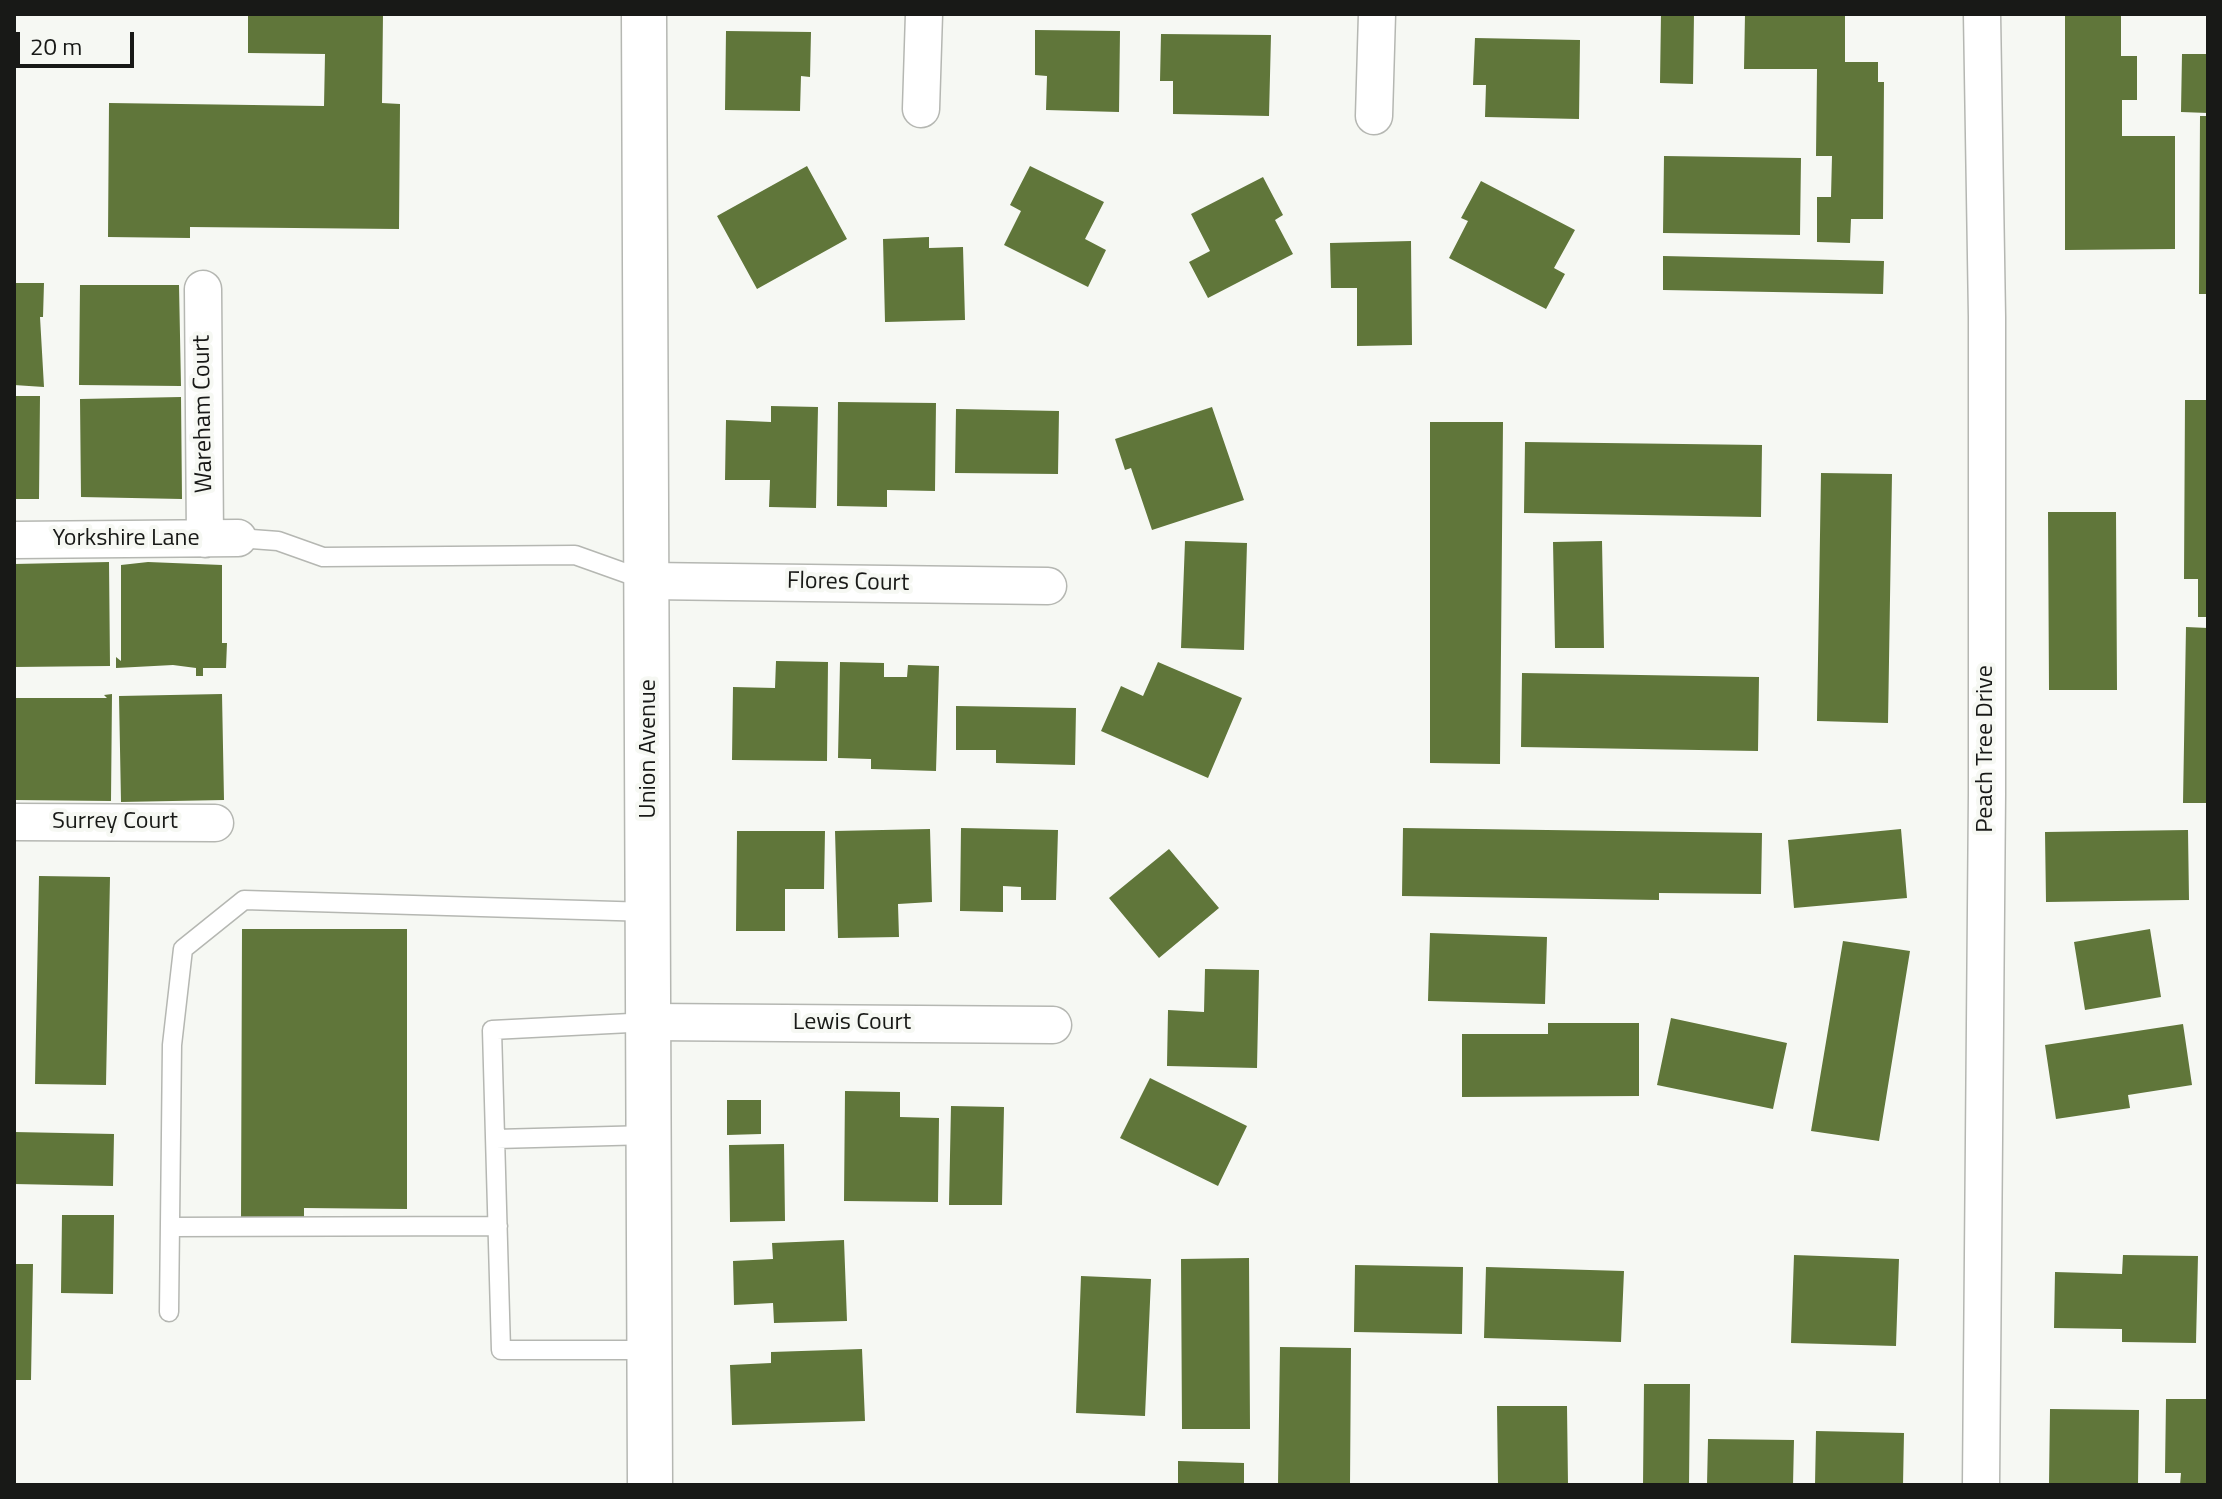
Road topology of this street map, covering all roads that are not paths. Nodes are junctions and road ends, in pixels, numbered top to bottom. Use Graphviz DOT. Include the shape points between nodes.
graph roads {
  1 [pos="644,14"];
  2 [pos="924,14"];
  3 [pos="1377,14"];
  4 [pos="1982,14"];
  5 [pos="921,109"];
  6 [pos="1374,116"];
  7 [pos="203,289"];
  8 [pos="222,539"];
  9 [pos="14,540"];
  10 [pos="649,581"];
  11 [pos="1048,586"];
  12 [pos="14,822"];
  13 [pos="215,823"];
  14 [pos="650,912"];
  15 [pos="650,1022"];
  16 [pos="1053,1025"];
  17 [pos="651,1135"];
  18 [pos="496,1139"];
  19 [pos="498,1226"];
  20 [pos="170,1227"];
  21 [pos="169,1312"];
  22 [pos="652,1350"];
  23 [pos="650,1485"];
  24 [pos="1981,1485"];
  1 -- 10 [label="street, Union Avenue"];
  2 -- 5 [label="street"];
  3 -- 6 [label="street"];
  4 -- 24 [label="street, Peach Tree Drive" via="1987,794"];
  7 -- 8 [label="street, Wareham Court"];
  8 -- 9 [label="street, Yorkshire Lane"];
  8 -- 10 [label="lane" via="278,541 323,557 575,555"];
  10 -- 11 [label="street, Flores Court"];
  10 -- 14 [label="street, Union Avenue"];
  12 -- 13 [label="street, Surrey Court"];
  14 -- 15 [label="street, Union Avenue"];
  14 -- 20 [label="lane" via="244,900 183,949 172,1045"];
  15 -- 16 [label="street, Lewis Court"];
  15 -- 17 [label="street, Union Avenue"];
  15 -- 18 [label="lane" via="492,1030"];
  17 -- 18 [label="lane"];
  17 -- 22 [label="street, Union Avenue"];
  18 -- 19 [label="lane"];
  19 -- 20 [label="lane"];
  19 -- 22 [label="lane" via="501,1350"];
  20 -- 21 [label="lane"];
  22 -- 23 [label="street, Union Avenue"];
}
